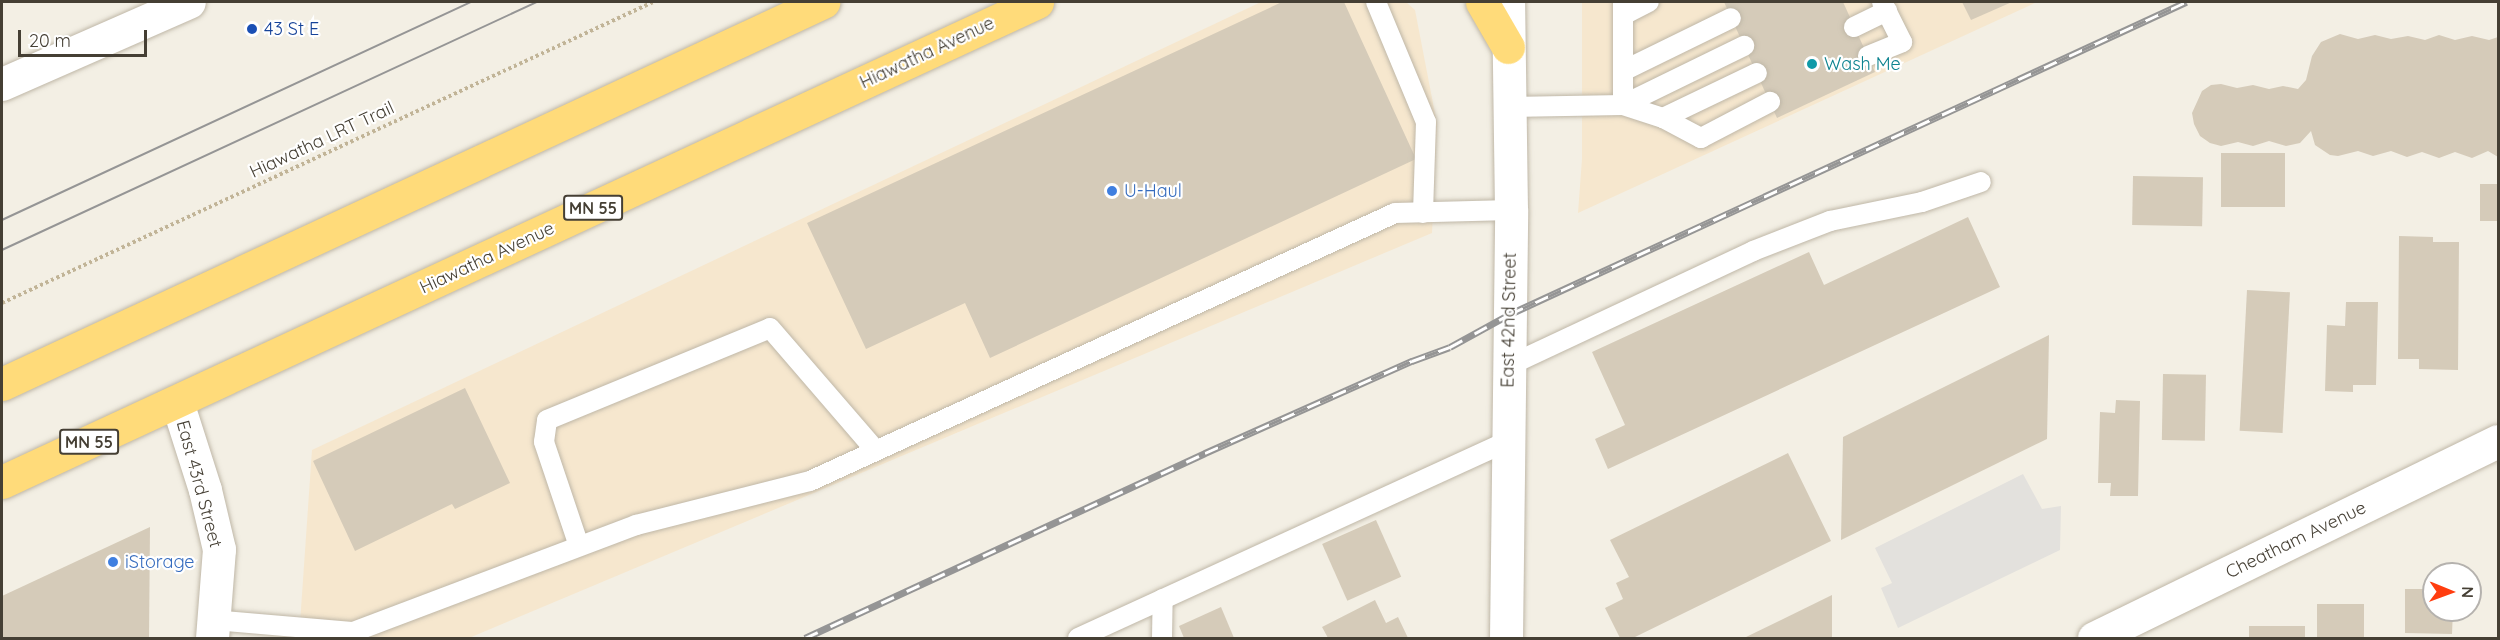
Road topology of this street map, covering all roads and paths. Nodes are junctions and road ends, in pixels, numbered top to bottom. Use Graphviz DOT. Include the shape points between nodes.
graph roads {
  1 [pos="189,2"];
  2 [pos="653,2"];
  3 [pos="823,2"];
  4 [pos="1036,2"];
  5 [pos="1376,2"];
  6 [pos="1482,2"];
  7 [pos="1508,2"];
  8 [pos="1649,2"];
  9 [pos="1885,6"];
  10 [pos="1623,8"];
  11 [pos="1731,18"];
  12 [pos="1854,27"];
  13 [pos="1508,46"];
  14 [pos="1744,46"];
  15 [pos="1868,56"];
  16 [pos="1623,71"];
  17 [pos="1757,73"];
  18 [pos="2,84"];
  19 [pos="1770,102"];
  20 [pos="1623,105"];
  21 [pos="1509,107"];
  22 [pos="1663,118"];
  23 [pos="1981,182"];
  24 [pos="1511,210"];
  25 [pos="1423,213"];
  26 [pos="2,303"];
  27 [pos="1508,366"];
  28 [pos="2,384"];
  29 [pos="177,402"];
  30 [pos="2499,441"];
  31 [pos="1506,442"];
  32 [pos="876,451"];
  33 [pos="2,483"];
  34 [pos="579,546"];
  35 [pos="1163,599"];
  36 [pos="213,629"];
  37 [pos="1078,639"];
  38 [pos="1162,639"];
  39 [pos="1506,639"];
  40 [pos="2094,639"];
  1 -- 18 [label="street"];
  2 -- 26 [label="path, Hiawatha LRT Trail"];
  3 -- 28 [label="highway"];
  4 -- 29 [label="highway, Hiawatha Avenue / MN 55"];
  5 -- 25 [label="lane" via="1426,122"];
  6 -- 13 [label="highway"];
  7 -- 13 [label="street, East 42nd Street"];
  8 -- 10 [label="lane"];
  9 -- 12 [label="lane"];
  9 -- 15 [label="lane" via="1902,42"];
  10 -- 16 [label="lane"];
  11 -- 16 [label="lane"];
  13 -- 21 [label="street, East 42nd Street"];
  14 -- 20 [label="lane"];
  16 -- 20 [label="lane"];
  17 -- 22 [label="lane"];
  19 -- 22 [label="lane" via="1701,138"];
  20 -- 21 [label="lane"];
  20 -- 22 [label="lane"];
  21 -- 24 [label="street, East 42nd Street"];
  23 -- 27 [label="lane" via="1922,202 1830,221 1775,242"];
  24 -- 25 [label="lane"];
  24 -- 27 [label="street, East 42nd Street"];
  25 -- 32 [label="lane" via="1395,213"];
  27 -- 31 [label="street, East 42nd Street"];
  29 -- 33 [label="highway, Hiawatha Avenue / MN 55"];
  29 -- 36 [label="street, East 43rd Street" via="219,549"];
  30 -- 40 [label="street, Cheatham Avenue"];
  31 -- 35 [label="lane"];
  31 -- 39 [label="street, East 42nd Street"];
  32 -- 34 [label="lane" via="810,481 636,525"];
  32 -- 34 [label="lane" via="770,328 547,420 544,442"];
  34 -- 36 [label="lane" via="353,632"];
  35 -- 37 [label="lane"];
  35 -- 38 [label="lane"];
}
